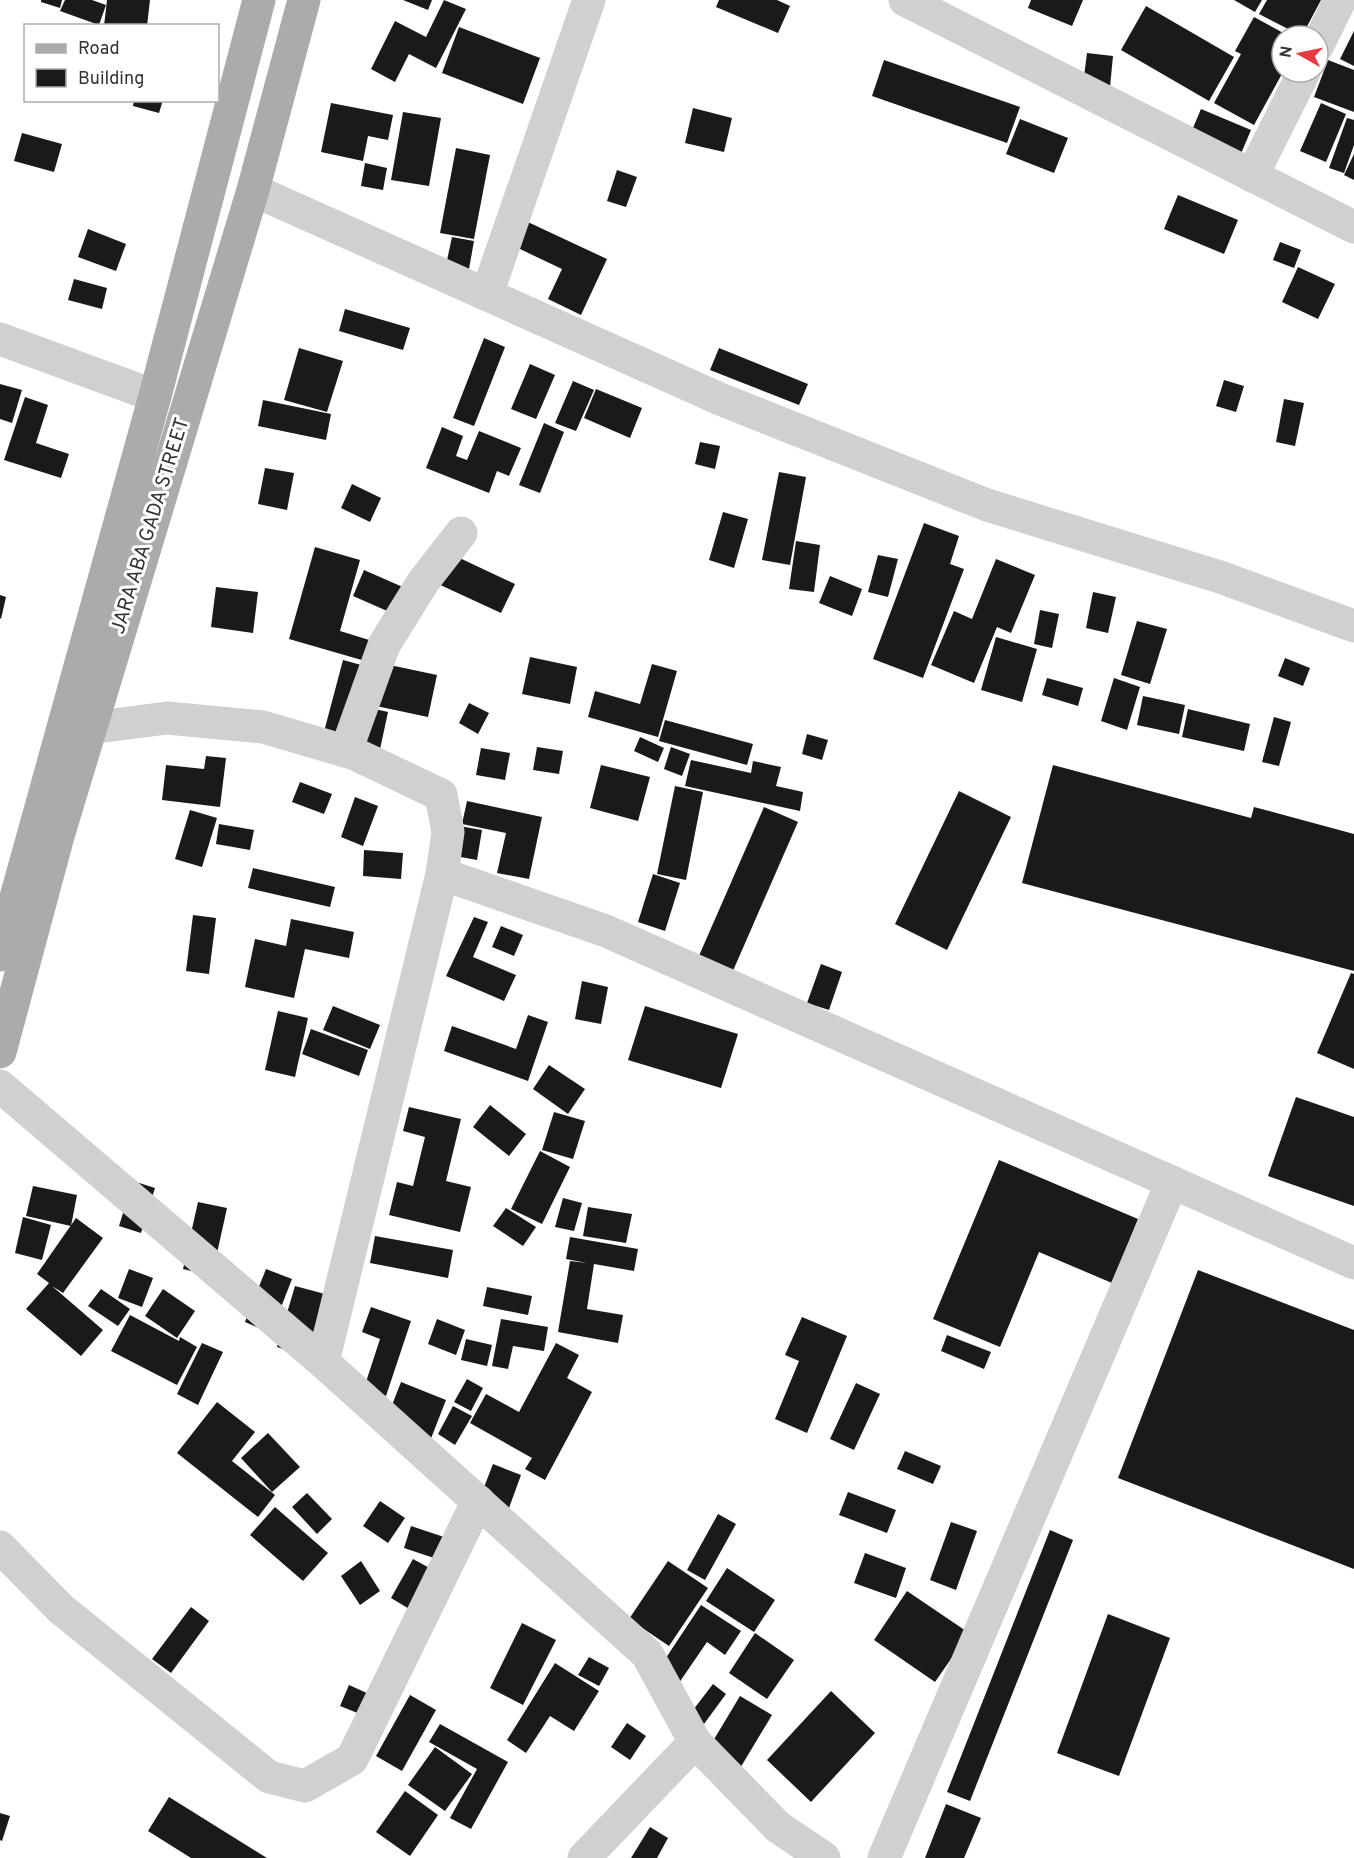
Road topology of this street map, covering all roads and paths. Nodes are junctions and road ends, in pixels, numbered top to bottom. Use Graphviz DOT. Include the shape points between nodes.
graph roads {
  1 [pos="259,0"];
  2 [pos="304,0"];
  3 [pos="589,0"];
  4 [pos="905,0"];
  5 [pos="1341,0"];
  6 [pos="1329,24"];
  7 [pos="1298,84"];
  8 [pos="1252,176"];
  9 [pos="253,190"];
  10 [pos="1354,227"];
  11 [pos="487,294"];
  12 [pos="0,339"];
  13 [pos="155,396"];
  14 [pos="461,533"];
  15 [pos="1354,626"];
  16 [pos="90,728"];
  17 [pos="346,751"];
  18 [pos="442,874"];
  19 [pos="0,955"];
  20 [pos="0,1052"];
  21 [pos="0,1086"];
  22 [pos="1172,1182"];
  23 [pos="1354,1263"];
  24 [pos="323,1362"];
  25 [pos="478,1501"];
  26 [pos="0,1547"];
  27 [pos="696,1742"];
  28 [pos="584,1858"];
  29 [pos="824,1858"];
  30 [pos="884,1858"];
  1 -- 13 [label="main road, JARA ABA GADA STREET"];
  2 -- 9 [label="main road, JARA ABA GADA STREET"];
  3 -- 11 [label="street"];
  4 -- 8 [label="street"];
  5 -- 6 [label="street"];
  7 -- 8 [label="street"];
  8 -- 10 [label="street"];
  9 -- 11 [label="street"];
  9 -- 16 [label="main road, JARA ABA GADA STREET"];
  11 -- 15 [label="street" via="720,399 987,505 1220,577"];
  12 -- 13 [label="street"];
  13 -- 19 [label="main road, JARA ABA GADA STREET"];
  14 -- 17 [label="street" via="423,582 384,645"];
  16 -- 17 [label="street" via="167,718 263,727"];
  16 -- 20 [label="main road, JARA ABA GADA STREET"];
  17 -- 18 [label="street" via="441,795 448,832"];
  18 -- 22 [label="street" via="606,931"];
  18 -- 24 [label="street"];
  21 -- 24 [label="street"];
  22 -- 23 [label="street"];
  22 -- 30 [label="street"];
  24 -- 25 [label="street"];
  25 -- 26 [label="street" via="352,1759 305,1786 269,1777 61,1609"];
  25 -- 27 [label="street" via="647,1654"];
  27 -- 28 [label="street"];
  27 -- 29 [label="street" via="778,1827"];
}
